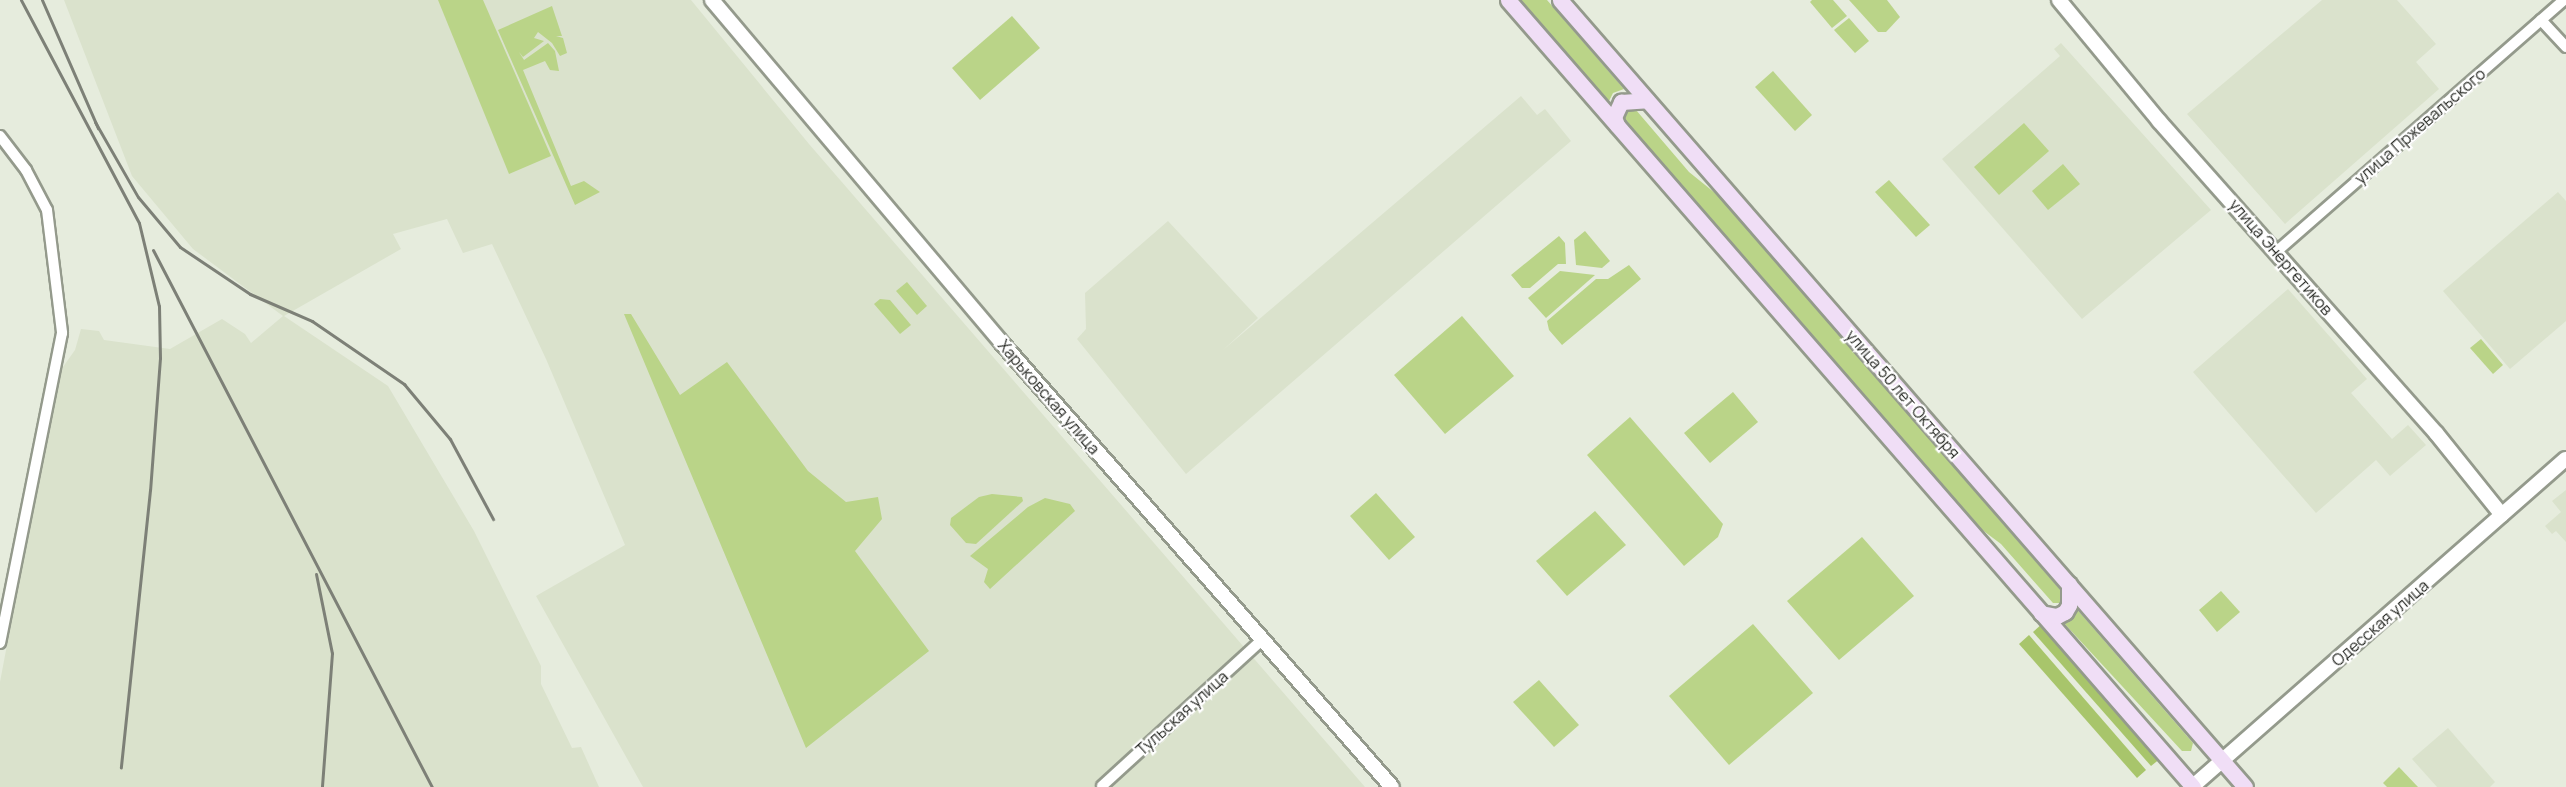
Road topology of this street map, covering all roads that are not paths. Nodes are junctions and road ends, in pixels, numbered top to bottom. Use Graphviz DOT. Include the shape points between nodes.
graph roads {
  1 [pos="712,0"];
  2 [pos="1508,0"];
  3 [pos="1560,0"];
  4 [pos="2059,0"];
  5 [pos="2564,0"];
  6 [pos="2541,20"];
  7 [pos="2566,47"];
  8 [pos="1647,100"];
  9 [pos="1617,125"];
  10 [pos="0,136"];
  11 [pos="2276,252"];
  12 [pos="2566,459"];
  13 [pos="2502,516"];
  14 [pos="2069,584"];
  15 [pos="2042,613"];
  16 [pos="1262,640"];
  17 [pos="0,643"];
  18 [pos="2222,760"];
  19 [pos="1102,786"];
  20 [pos="1392,787"];
  21 [pos="2192,787"];
  22 [pos="2245,787"];
  1 -- 16 [label="street, Харьковская улица" via="1001,342"];
  2 -- 9 [label="main road"];
  3 -- 8 [label="main road, улица 50 лет Октября"];
  4 -- 11 [label="street, улица Энергетиков"];
  5 -- 6 [label="street, улица Пржевальского"];
  6 -- 7 [label="street"];
  6 -- 11 [label="street, улица Пржевальского"];
  8 -- 9 [label="main road" via="1621,102 1614,117"];
  8 -- 14 [label="main road, улица 50 лет Октября"];
  9 -- 15 [label="main road"];
  10 -- 17 [label="street" via="27,171 47,210 62,333"];
  11 -- 13 [label="street, улица Энергетиков" via="2436,433"];
  12 -- 13 [label="street, Одесская улица"];
  13 -- 18 [label="street, Одесская улица"];
  14 -- 15 [label="main road" via="2065,612 2057,616"];
  14 -- 18 [label="main road, улица 50 лет Октября"];
  15 -- 21 [label="main road"];
  16 -- 19 [label="street, Тульская улица"];
  16 -- 20 [label="street, Харьковская улица"];
  18 -- 21 [label="street, Одесская улица"];
  18 -- 22 [label="main road, улица 50 лет Октября"];
}
